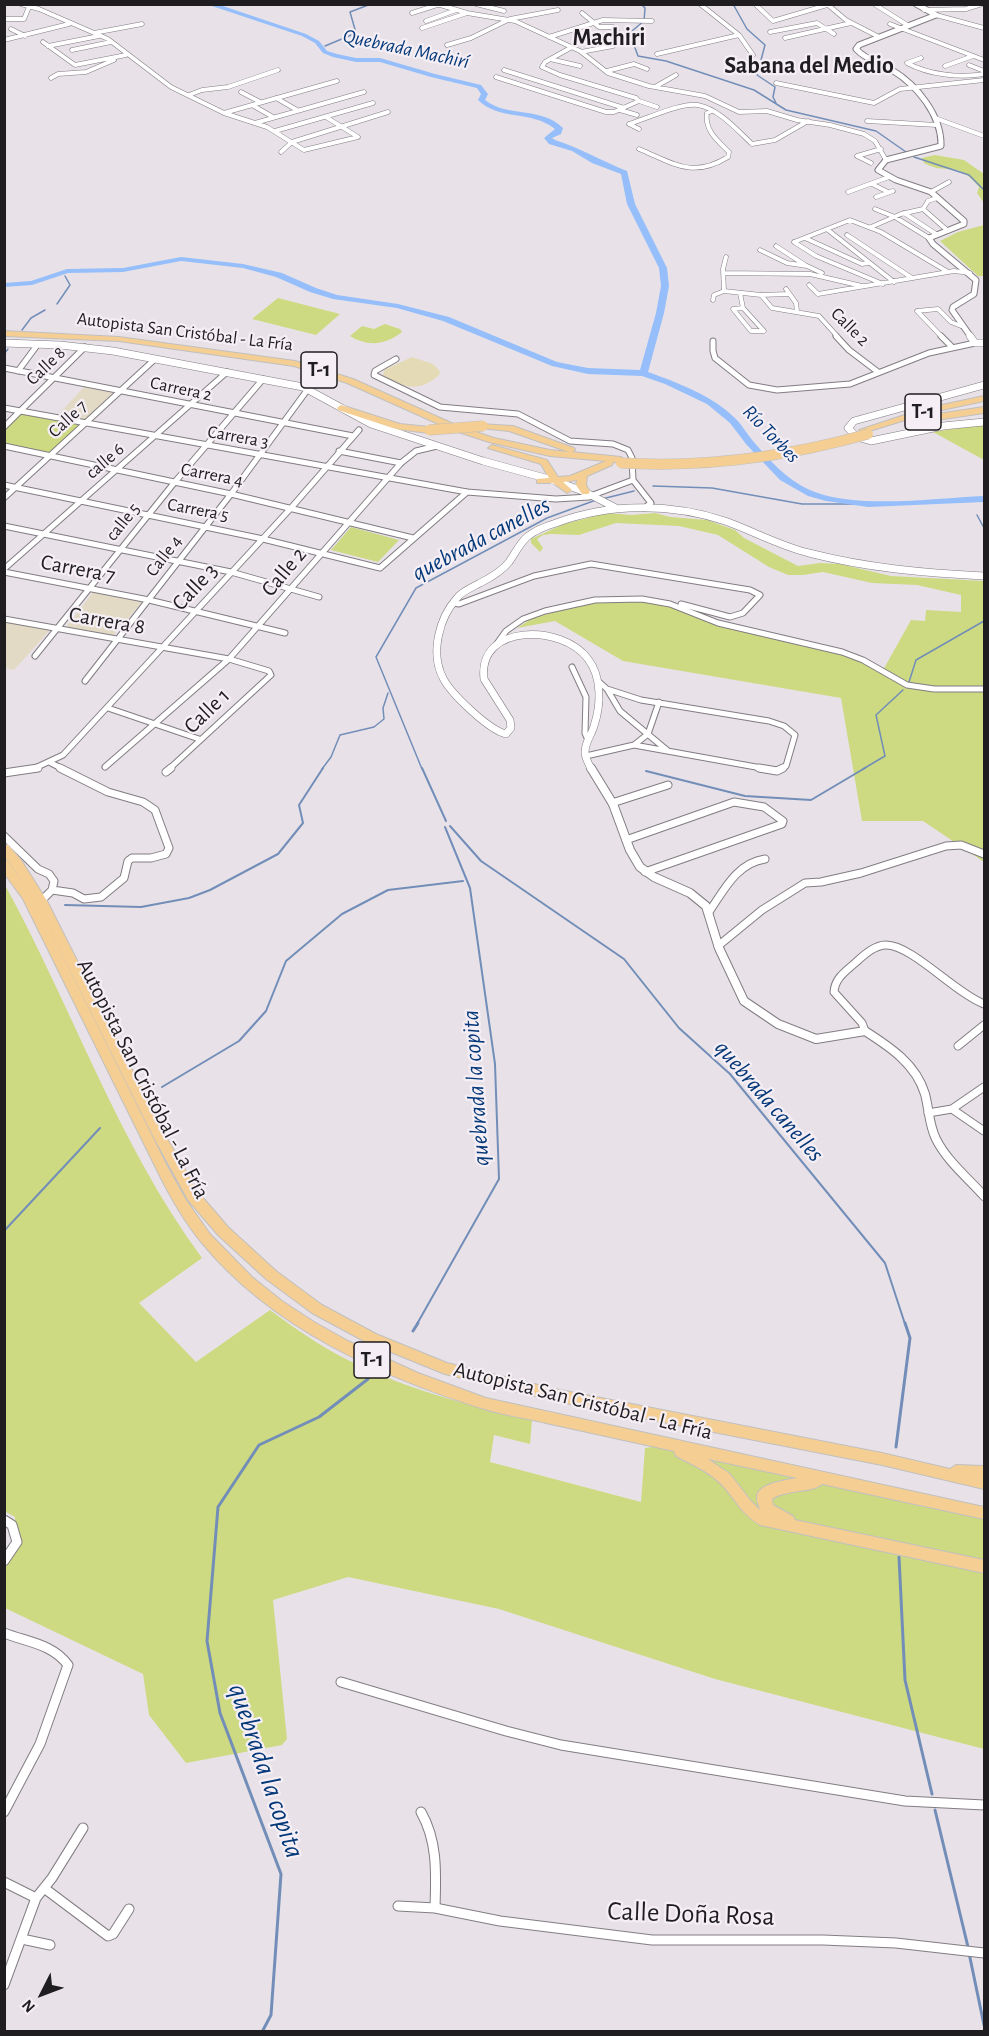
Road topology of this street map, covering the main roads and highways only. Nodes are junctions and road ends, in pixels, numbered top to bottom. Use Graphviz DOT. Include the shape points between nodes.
graph roads {
  1 [pos="4,335"];
  2 [pos="984,393"];
  3 [pos="984,399"];
  4 [pos="949,406"];
  5 [pos="340,408"];
  6 [pos="984,410"];
  7 [pos="419,418"];
  8 [pos="943,426"];
  9 [pos="866,432"];
  10 [pos="605,461"];
  11 [pos="550,468"];
  12 [pos="582,476"];
  13 [pos="556,481"];
  14 [pos="567,490"];
  15 [pos="591,496"];
  16 [pos="4,848"];
  17 [pos="4,864"];
  18 [pos="667,1445"];
  19 [pos="921,1470"];
  20 [pos="984,1472"];
  21 [pos="834,1481"];
  22 [pos="984,1483"];
  23 [pos="984,1513"];
  24 [pos="809,1529"];
  25 [pos="984,1567"];
  1 -- 7 [label="highway, Autopista San Cristóbal - La Fría / T-1" via="103,342 288,367 346,384"];
  1 -- 10 [label="highway, Autopista San Cristóbal - La Fría / T-1" via="119,339 296,364 350,381 455,428 492,440"];
  2 -- 4 [label="highway"];
  3 -- 4 [label="highway, Autopista San Cristóbal - La Fría / T-1"];
  4 -- 9 [label="highway, Autopista San Cristóbal - La Fría / T-1"];
  5 -- 10 [label="highway, bridge" via="384,423 429,430 510,428"];
  6 -- 8 [label="highway"];
  6 -- 9 [label="highway, Autopista San Cristóbal - La Fría / T-1"];
  7 -- 10 [label="highway, Autopista San Cristóbal - La Fría / T-1" via="514,449"];
  7 -- 11 [label="highway" via="455,435 544,462"];
  9 -- 10 [label="highway, Autopista San Cristóbal - La Fría / T-1, bridge" via="804,452 750,462 675,466"];
  10 -- 12 [label="highway"];
  11 -- 13 [label="highway"];
  11 -- 13 [label="highway" via="539,478"];
  12 -- 13 [label="highway"];
  12 -- 15 [label="highway" via="581,485"];
  13 -- 14 [label="highway"];
  16 -- 19 [label="highway, Autopista San Cristóbal - La Fría / T-1" via="41,901 159,1136 194,1196 231,1239 317,1310 371,1338 445,1368 555,1395"];
  17 -- 18 [label="highway, Autopista San Cristóbal - La Fría / T-1" via="28,898 182,1206 217,1252 245,1279 270,1300 331,1338 423,1383 486,1404"];
  18 -- 21 [label="highway, Autopista San Cristóbal - La Fría / T-1"];
  18 -- 24 [label="highway" via="729,1482 740,1502 753,1514 777,1524"];
  19 -- 20 [label="highway"];
  19 -- 22 [label="highway, Autopista San Cristóbal - La Fría / T-1"];
  21 -- 23 [label="highway, Autopista San Cristóbal - La Fría / T-1"];
  21 -- 24 [label="highway" via="793,1484 773,1489 764,1496 771,1513"];
  24 -- 25 [label="highway"];
}
